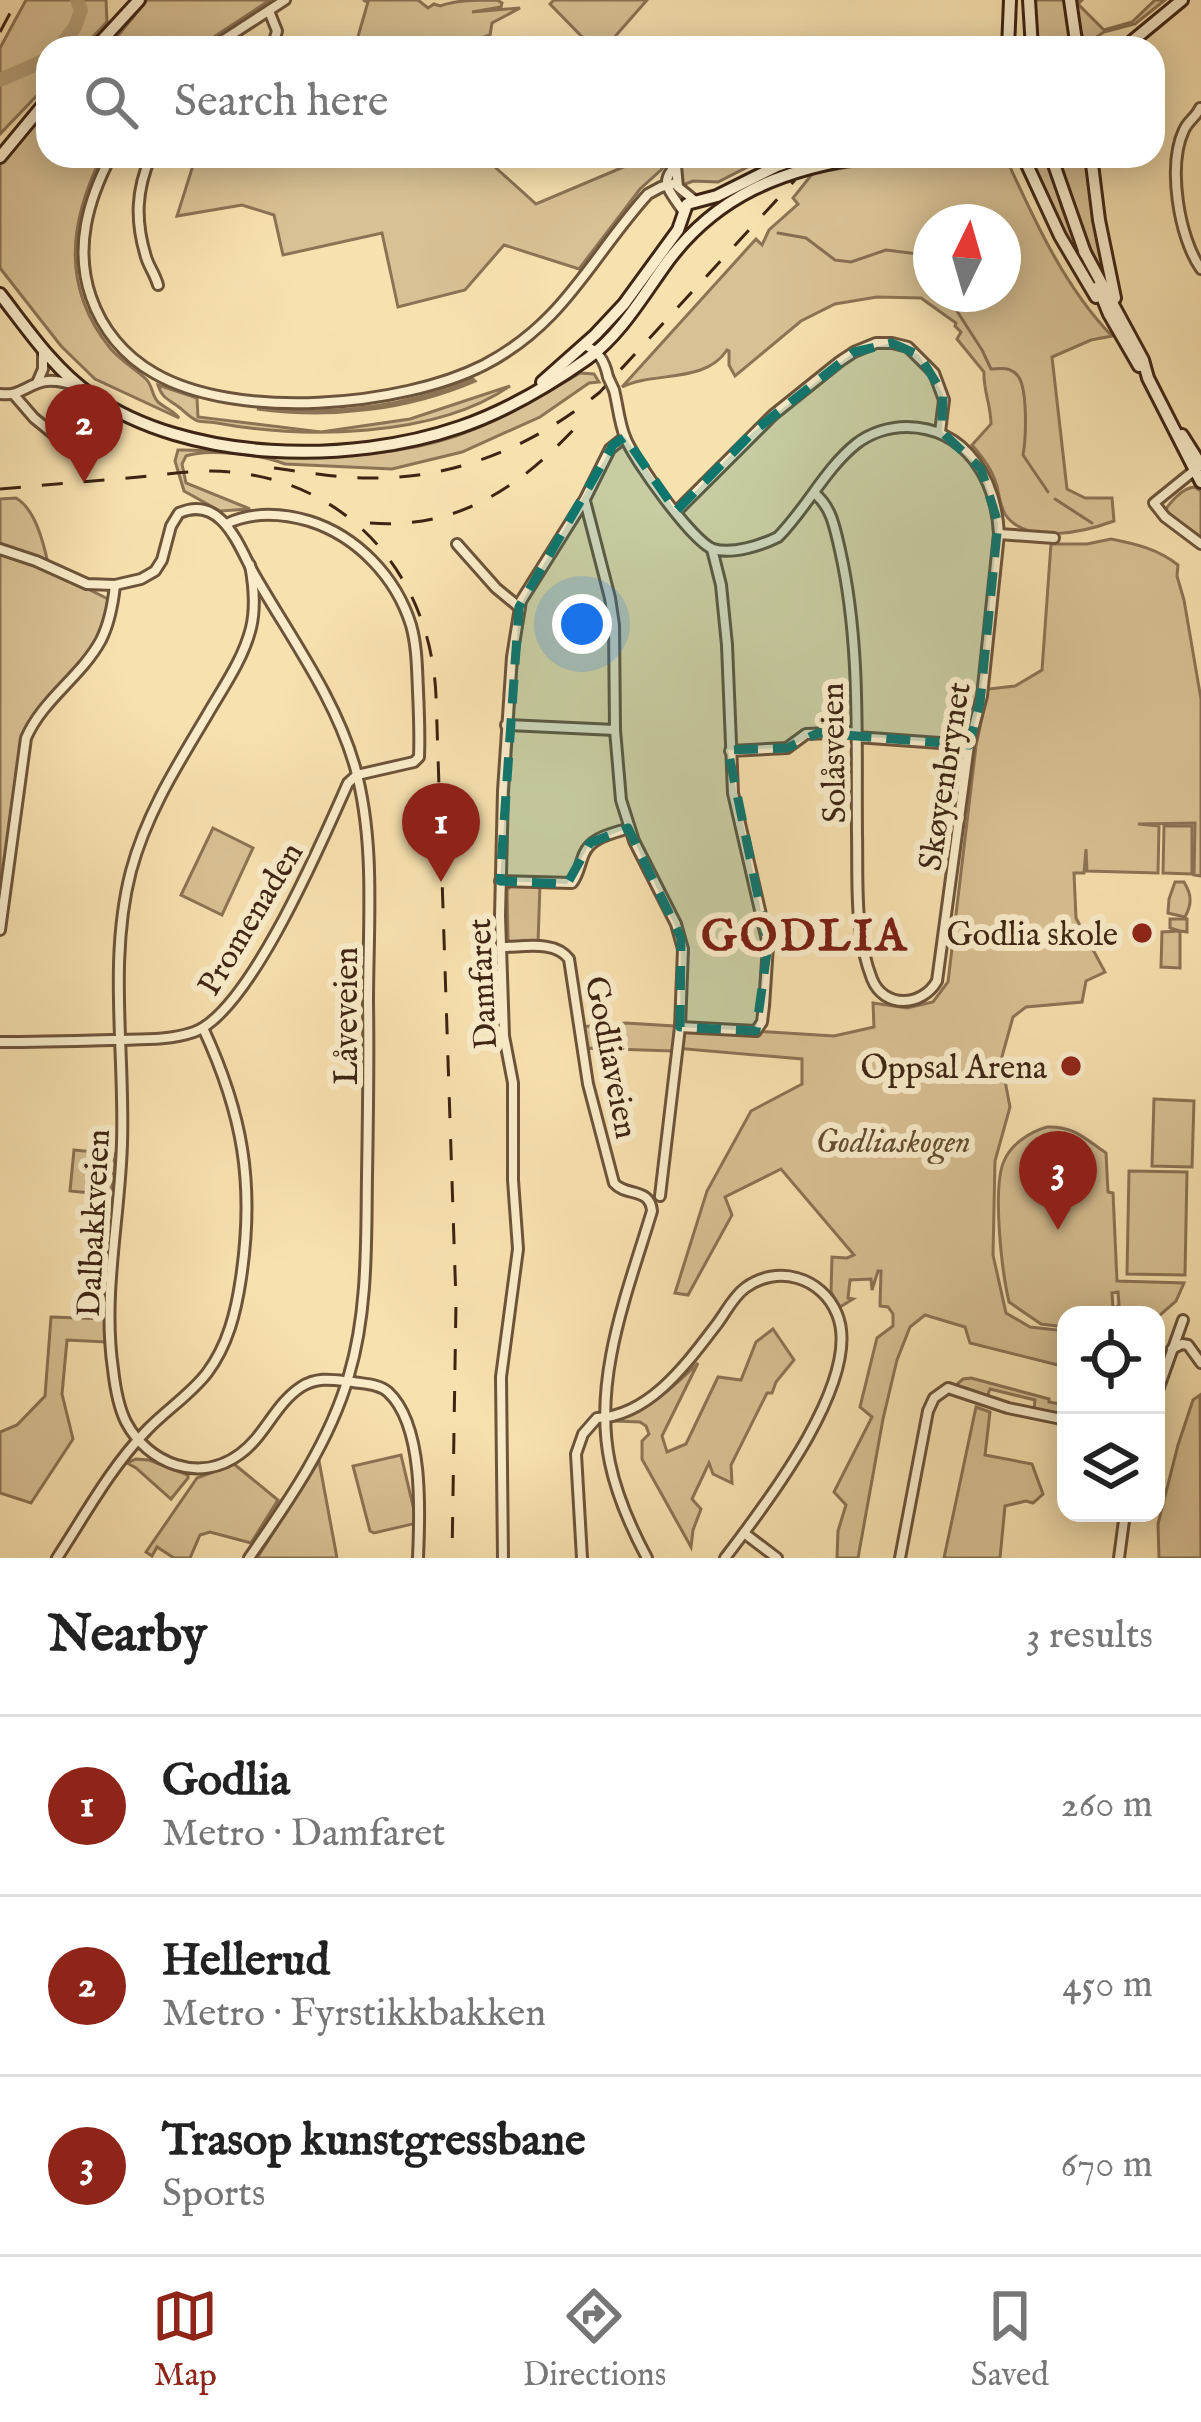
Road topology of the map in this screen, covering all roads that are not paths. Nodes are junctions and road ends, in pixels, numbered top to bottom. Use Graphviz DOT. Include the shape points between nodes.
graph roads {
  1 [pos="139,0"];
  2 [pos="285,0"];
  3 [pos="1010,0"];
  4 [pos="1030,0"];
  5 [pos="1070,0"];
  6 [pos="1182,0"];
  7 [pos="269,11"];
  8 [pos="106,36"];
  9 [pos="230,36"];
  10 [pos="276,36"];
  11 [pos="1008,36"];
  12 [pos="1031,36"];
  13 [pos="1076,36"];
  14 [pos="1138,36"];
  15 [pos="1200,107"];
  16 [pos="36,114"];
  17 [pos="0,157"];
  18 [pos="106,168"];
  19 [pos="147,168"];
  20 [pos="673,168"];
  21 [pos="773,168"];
  22 [pos="806,168"];
  23 [pos="1029,168"];
  24 [pos="1055,168"];
  25 [pos="1092,168"];
  26 [pos="672,184"];
  27 [pos="698,201"];
  28 [pos="683,215"];
  29 [pos="709,216"];
  30 [pos="699,226"];
  31 [pos="1201,269"];
  32 [pos="158,285"];
  33 [pos="0,294"];
  34 [pos="1114,313"];
  35 [pos="40,346"];
  36 [pos="589,352"];
  37 [pos="37,383"];
  38 [pos="82,388"];
  39 [pos="0,394"];
  40 [pos="15,396"];
  41 [pos="940,433"];
  42 [pos="625,437"];
  43 [pos="72,449"];
  44 [pos="1199,469"];
  45 [pos="814,494"];
  46 [pos="585,500"];
  47 [pos="676,511"];
  48 [pos="226,524"];
  49 [pos="999,534"];
  50 [pos="1054,538"];
  51 [pos="457,544"];
  52 [pos="1201,544"];
  53 [pos="0,549"];
  54 [pos="712,549"];
  55 [pos="250,565"];
  56 [pos="115,585"];
  57 [pos="519,607"];
  58 [pos="506,725"];
  59 [pos="615,730"];
  60 [pos="856,735"];
  61 [pos="969,745"];
  62 [pos="730,751"];
  63 [pos="357,775"];
  64 [pos="629,828"];
  65 [pos="500,880"];
  66 [pos="0,930"];
  67 [pos="502,947"];
  68 [pos="902,1001"];
  69 [pos="680,1027"];
  70 [pos="203,1028"];
  71 [pos="121,1040"];
  72 [pos="0,1042"];
  73 [pos="660,1196"];
  74 [pos="1183,1320"];
  75 [pos="1172,1349"];
  76 [pos="1201,1363"];
  77 [pos="1165,1370"];
  78 [pos="347,1382"];
  79 [pos="605,1418"];
  80 [pos="1057,1418"];
  81 [pos="138,1440"];
  82 [pos="1124,1522"];
  83 [pos="744,1533"];
  84 [pos="57,1558"];
  85 [pos="249,1558"];
  86 [pos="418,1558"];
  87 [pos="503,1558"];
  88 [pos="582,1558"];
  89 [pos="647,1558"];
  90 [pos="725,1558"];
  91 [pos="777,1558"];
  92 [pos="900,1558"];
  93 [pos="1119,1558"];
  1 -- 8 [label="main road"];
  2 -- 7 [label="street"];
  3 -- 11 [label="main road"];
  4 -- 12 [label="main road"];
  5 -- 13 [label="main road"];
  6 -- 14 [label="main road"];
  7 -- 9 [label="street"];
  7 -- 10 [label="street"];
  15 -- 31 [label="street" via="1182,135 1177,176 1189,247"];
  16 -- 17 [label="main road"];
  18 -- 26 [label="street" via="89,207 83,255 92,298 113,338 171,382 296,403 415,390 493,360 556,312 643,199"];
  19 -- 32 [label="street" via="137,207"];
  20 -- 26 [label="street"];
  21 -- 27 [label="main road"];
  22 -- 29 [label="main road"];
  23 -- 34 [label="main road" via="1060,236"];
  24 -- 34 [label="main road"];
  25 -- 34 [label="main road"];
  26 -- 27 [label="street"];
  26 -- 28 [label="street"];
  27 -- 28 [label="main road"];
  27 -- 29 [label="main road"];
  28 -- 30 [label="main road"];
  28 -- 36 [label="main road"];
  29 -- 30 [label="main road"];
  30 -- 36 [label="main road"];
  33 -- 35 [label="main road"];
  34 -- 44 [label="main road"];
  35 -- 37 [label="street"];
  35 -- 38 [label="main road"];
  36 -- 38 [label="main road" via="482,418 374,446 304,450 173,435"];
  36 -- 42 [label="street, bridge" via="614,390"];
  37 -- 38 [label="street"];
  37 -- 40 [label="street"];
  39 -- 40 [label="street"];
  40 -- 43 [label="street"];
  41 -- 45 [label="street" via="903,427 873,434"];
  41 -- 47 [label="street" via="944,400 934,373 908,347 876,343 773,414"];
  41 -- 49 [label="street" via="982,469"];
  42 -- 46 [label="street, Damfaret" via="610,449"];
  42 -- 47 [label="street"];
  44 -- 52 [label="street" via="1154,502"];
  45 -- 54 [label="street" via="775,538"];
  45 -- 60 [label="street, Solåsveien" via="828,507 843,565"];
  46 -- 57 [label="street, Damfaret"];
  46 -- 59 [label="street" via="610,598"];
  47 -- 54 [label="street"];
  48 -- 55 [label="street, Låveveien"];
  48 -- 56 [label="street" via="200,510 179,513 155,571"];
  48 -- 63 [label="street" via="260,514 314,523 368,555 396,592 415,647 418,757"];
  49 -- 50 [label="street"];
  49 -- 61 [label="street, Skøyenbrynet"];
  51 -- 57 [label="street"];
  53 -- 56 [label="street" via="87,584"];
  54 -- 62 [label="street" via="726,629"];
  55 -- 63 [label="street, Låveveien" via="328,699"];
  55 -- 71 [label="street, Dalbakkveien" via="253,616 244,649 159,797 131,871 121,928"];
  56 -- 66 [label="street" via="98,645 26,738"];
  57 -- 58 [label="street, Damfaret"];
  58 -- 59 [label="street"];
  58 -- 65 [label="street, Damfaret"];
  59 -- 64 [label="street"];
  60 -- 61 [label="street"];
  60 -- 62 [label="street" via="806,734 787,748"];
  60 -- 68 [label="street, Solåsveien" via="859,920 875,985"];
  61 -- 68 [label="street, Skøyenbrynet" via="937,981 919,999"];
  62 -- 69 [label="street" via="768,945 762,1022 756,1031"];
  63 -- 70 [label="street, Promenaden" via="279,927 233,1000"];
  63 -- 78 [label="street, Låveveien" via="369,873 367,1214 362,1312"];
  64 -- 65 [label="street" via="588,846 572,884"];
  64 -- 69 [label="street" via="681,938"];
  65 -- 67 [label="street, Damfaret"];
  67 -- 79 [label="street, Godliaveien" via="551,947 569,959 614,1183 652,1203 612,1352"];
  67 -- 87 [label="street, Damfaret" via="518,1234 503,1351"];
  69 -- 73 [label="street"];
  70 -- 71 [label="street, Promenaden"];
  70 -- 81 [label="street" via="227,1082 245,1159 238,1302 208,1372"];
  71 -- 72 [label="street, Promenaden"];
  71 -- 81 [label="street, Dalbakkveien" via="110,1345 123,1415"];
  74 -- 75 [label="street"];
  75 -- 76 [label="street" via="1188,1345"];
  75 -- 77 [label="street"];
  78 -- 81 [label="street" via="321,1379 300,1388 222,1464 181,1467"];
  78 -- 85 [label="street, Låveveien" via="296,1488"];
  78 -- 86 [label="street" via="386,1390 404,1419 418,1480"];
  79 -- 83 [label="street" via="671,1379 747,1287 775,1275 815,1286 841,1330 834,1373 797,1458"];
  79 -- 88 [label="street" via="583,1435 576,1454"];
  79 -- 89 [label="street" via="616,1488"];
  80 -- 92 [label="street" via="958,1389 937,1394"];
  81 -- 84 [label="street"];
  82 -- 93 [label="street"];
  83 -- 90 [label="street"];
  83 -- 91 [label="street"];
}
